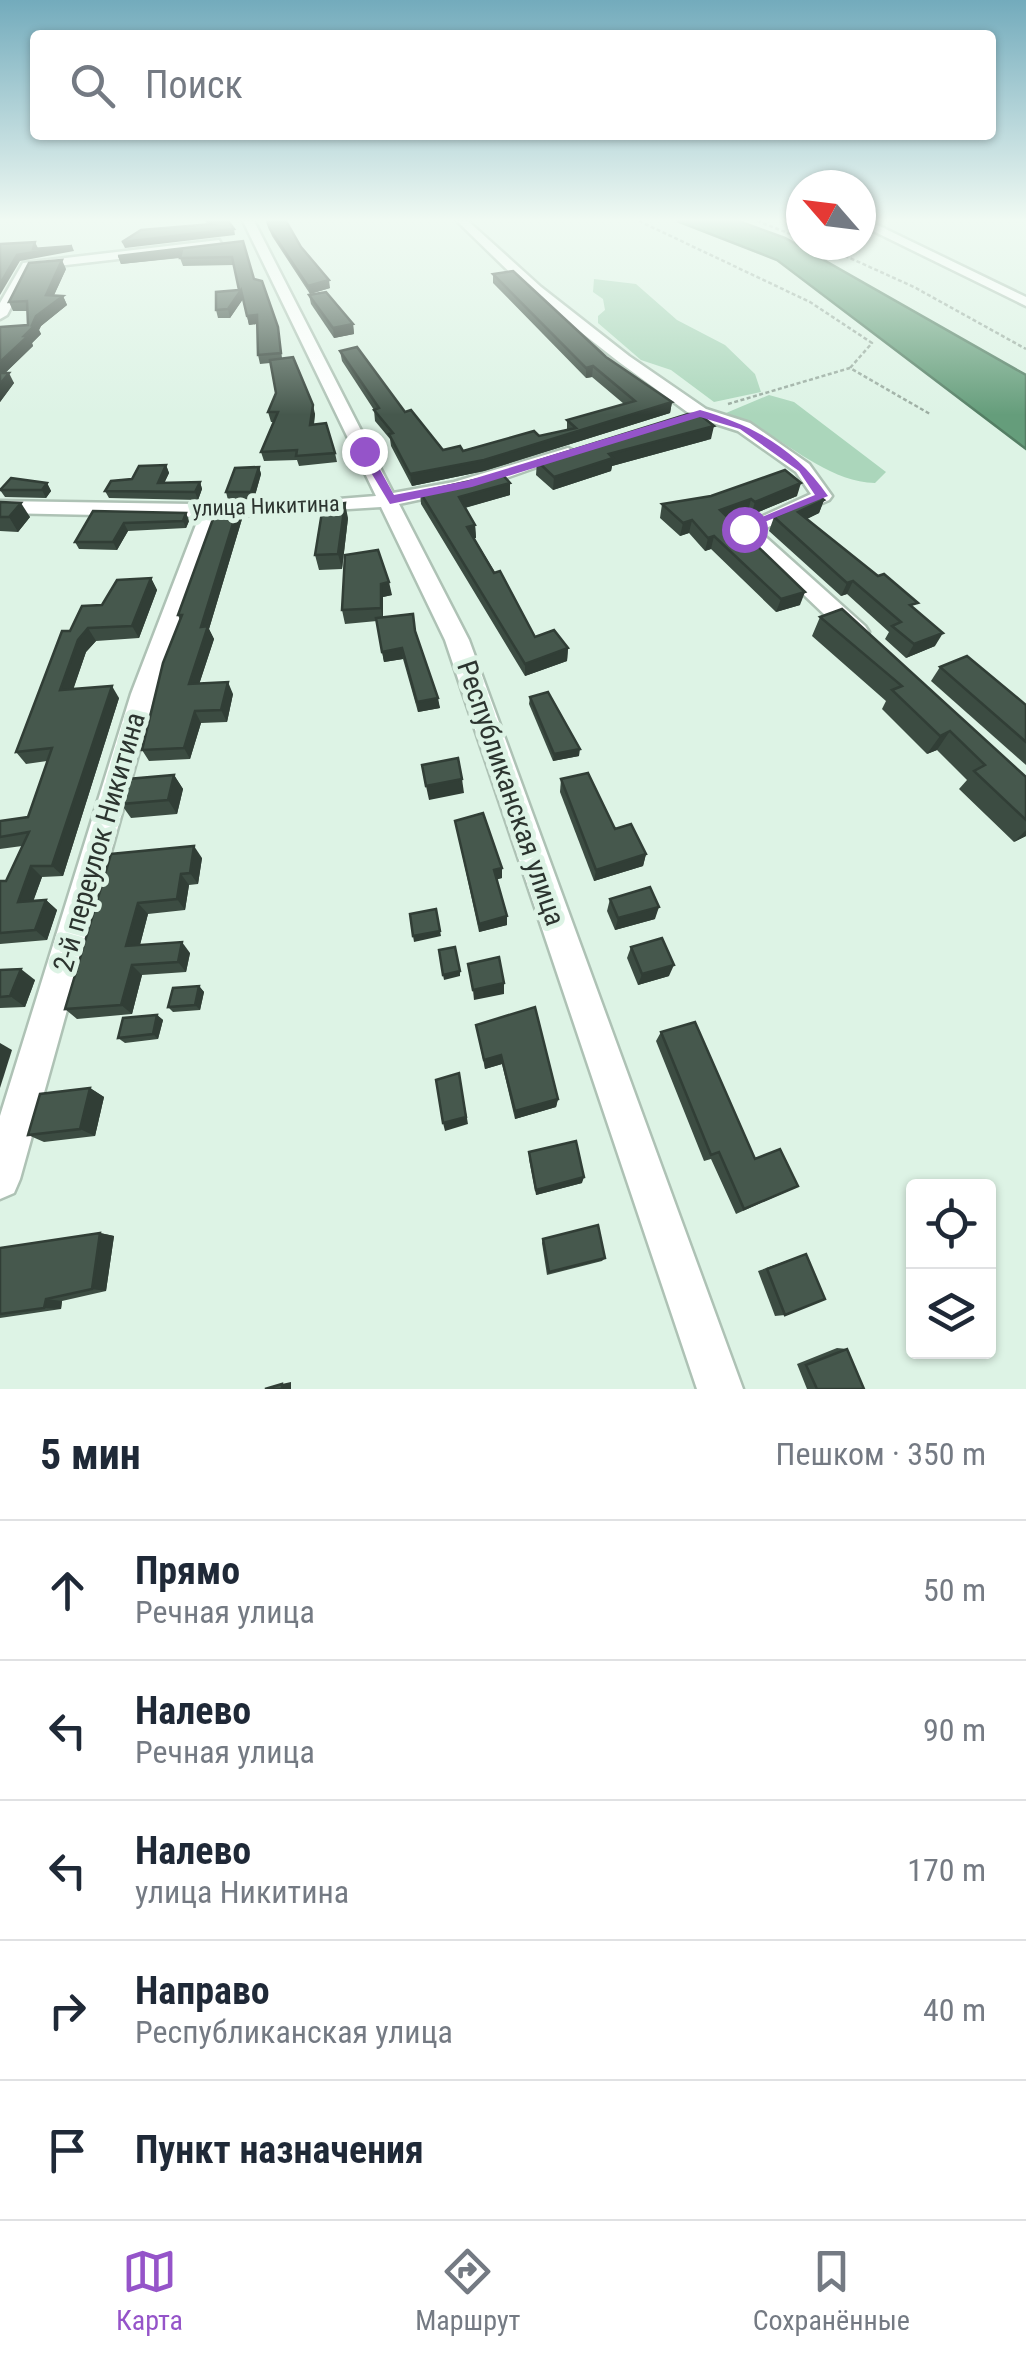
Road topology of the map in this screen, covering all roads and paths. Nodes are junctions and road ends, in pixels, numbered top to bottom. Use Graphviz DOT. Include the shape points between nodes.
graph roads {
  1 [pos="14,286"];
  2 [pos="281,286"];
  3 [pos="532,286"];
  4 [pos="776,286"];
  5 [pos="909,286"];
  6 [pos="993,286"];
  7 [pos="1026,302"];
  8 [pos="0,315"];
  9 [pos="1026,349"];
  10 [pos="850,368"];
  11 [pos="930,414"];
  12 [pos="691,416"];
  13 [pos="593,446"];
  14 [pos="390,500"];
  15 [pos="0,507"];
  16 [pos="212,509"];
  17 [pos="871,646"];
  18 [pos="0,1179"];
  19 [pos="720,1389"];
  1 -- 8 [label="street"];
  2 -- 14 [label="street, Республиканская улица"];
  3 -- 12 [label="street"];
  4 -- 10 [label="path" via="872,344"];
  5 -- 9 [label="path"];
  6 -- 7 [label="street"];
  10 -- 11 [label="path"];
  10 -- 12 [label="path"];
  12 -- 17 [label="street" via="744,427 804,468 822,496 744,529"];
  13 -- 14 [label="street, улица Никитина"];
  14 -- 16 [label="street, улица Никитина"];
  14 -- 19 [label="street, Республиканская улица" via="457,640"];
  15 -- 16 [label="street, улица Никитина"];
  16 -- 18 [label="street, 2-й переулок Никитина" via="143,694"];
}
